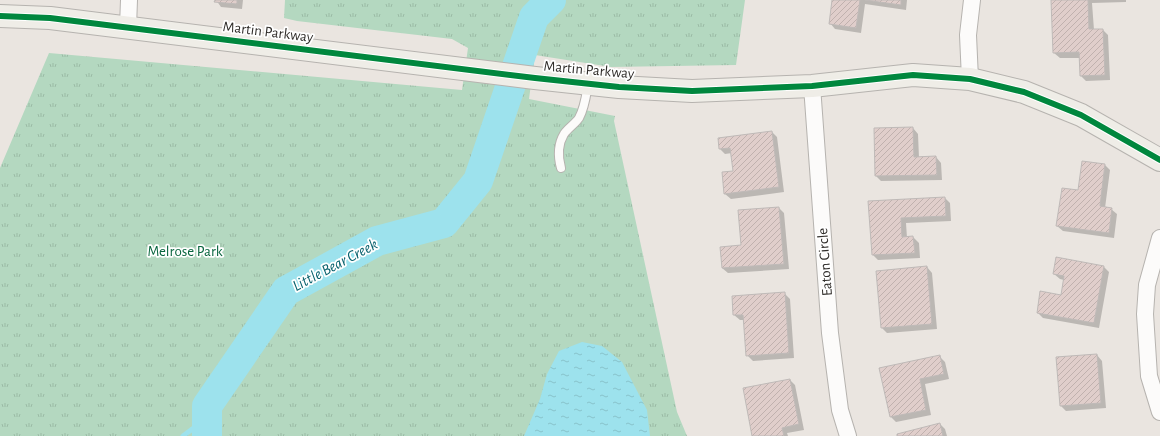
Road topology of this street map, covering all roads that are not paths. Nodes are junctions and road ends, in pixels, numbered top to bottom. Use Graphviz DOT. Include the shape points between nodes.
graph roads {
  1 [pos="129,0"];
  2 [pos="972,0"];
  3 [pos="0,16"];
  4 [pos="128,27"];
  5 [pos="970,79"];
  6 [pos="588,84"];
  7 [pos="812,86"];
  8 [pos="1160,160"];
  9 [pos="561,168"];
  10 [pos="1160,238"];
  11 [pos="1160,412"];
  12 [pos="848,436"];
  1 -- 4 [label="street"];
  2 -- 5 [label="street" via="968,35"];
  3 -- 4 [label="street, Martin Parkway" via="50,18"];
  4 -- 6 [label="street, Martin Parkway"];
  5 -- 7 [label="street, Martin Parkway" via="913,75"];
  5 -- 8 [label="street, Martin Parkway" via="1024,92 1081,114"];
  6 -- 7 [label="street, Martin Parkway" via="692,91"];
  6 -- 9 [label="lane" via="583,108 575,123 564,134 558,156"];
  7 -- 12 [label="street, Eaton Circle" via="830,332 840,410"];
  10 -- 11 [label="street" via="1147,285 1145,314 1149,376"];
}
